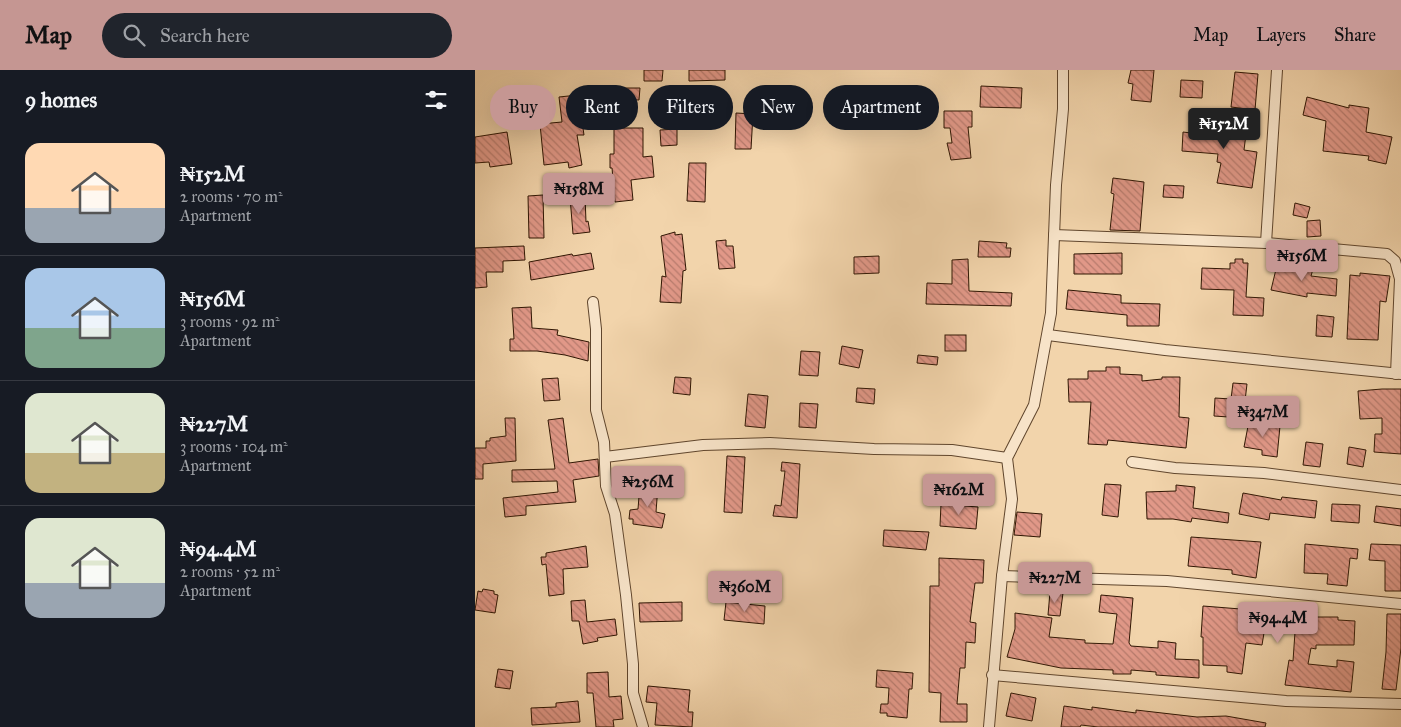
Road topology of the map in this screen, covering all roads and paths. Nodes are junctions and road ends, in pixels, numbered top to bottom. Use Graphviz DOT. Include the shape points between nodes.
graph roads {
  1 [pos="1063,70"];
  2 [pos="1277,70"];
  3 [pos="1054,236"];
  4 [pos="1266,243"];
  5 [pos="593,302"];
  6 [pos="1048,335"];
  7 [pos="1398,374"];
  8 [pos="605,457"];
  9 [pos="1007,458"];
  10 [pos="1132,462"];
  11 [pos="1401,490"];
  12 [pos="1002,576"];
  13 [pos="1401,604"];
  14 [pos="992,675"];
  15 [pos="1401,704"];
  16 [pos="643,727"];
  17 [pos="989,727"];
  1 -- 3 [label="street"];
  2 -- 4 [label="street"];
  3 -- 4 [label="street"];
  3 -- 6 [label="street"];
  4 -- 7 [label="street" via="1393,257 1400,279"];
  5 -- 8 [label="street" via="597,329 596,410"];
  6 -- 7 [label="street"];
  6 -- 9 [label="street" via="1034,405"];
  8 -- 9 [label="street" via="703,445 770,443 952,450"];
  8 -- 16 [label="street" via="606,486 615,514 626,595 633,693"];
  9 -- 12 [label="street" via="1012,499"];
  10 -- 11 [label="street" via="1264,473"];
  12 -- 13 [label="street" via="1167,581"];
  12 -- 14 [label="street"];
  14 -- 15 [label="street" via="1286,701"];
  14 -- 17 [label="street"];
}
